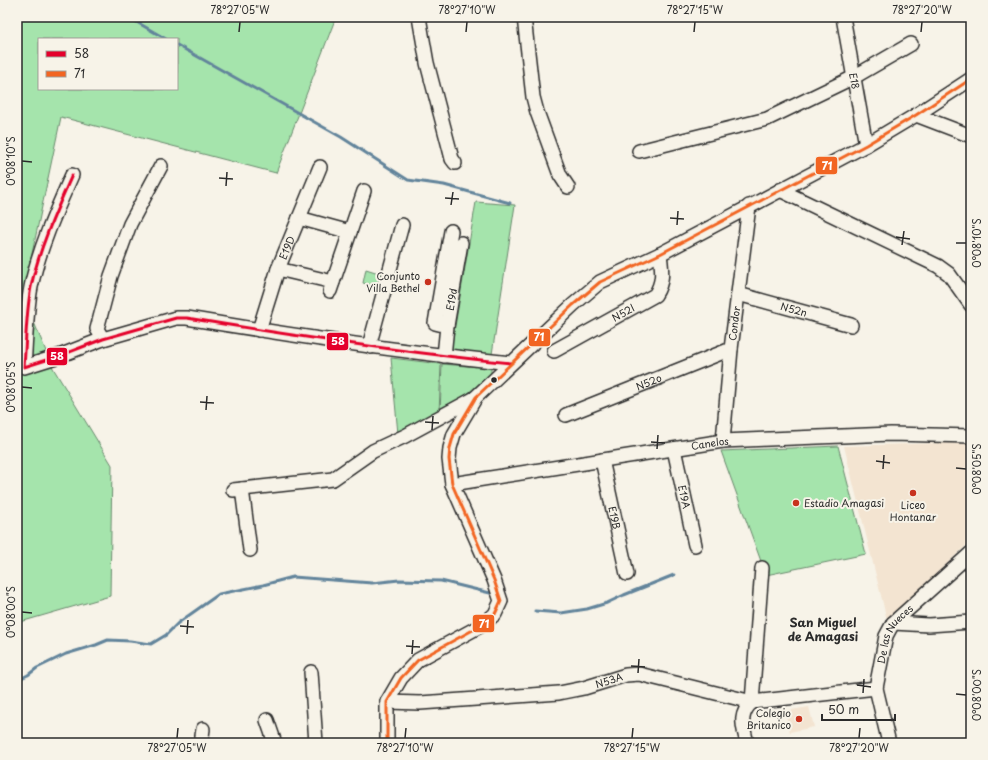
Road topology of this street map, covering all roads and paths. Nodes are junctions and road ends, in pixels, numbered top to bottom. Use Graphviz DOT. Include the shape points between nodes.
graph roads {
  1 [pos="419,17"];
  2 [pos="524,17"];
  3 [pos="844,17"];
  4 [pos="911,44"];
  5 [pos="854,77"];
  6 [pos="971,79"];
  7 [pos="916,115"];
  8 [pos="971,136"];
  9 [pos="866,145"];
  10 [pos="639,151"];
  11 [pos="455,163"];
  12 [pos="161,166"];
  13 [pos="320,167"];
  14 [pos="72,175"];
  15 [pos="568,187"];
  16 [pos="780,190"];
  17 [pos="364,191"];
  18 [pos="749,206"];
  19 [pos="299,218"];
  20 [pos="402,225"];
  21 [pos="451,231"];
  22 [pos="350,232"];
  23 [pos="461,243"];
  24 [pos="660,254"];
  25 [pos="278,269"];
  26 [pos="738,294"];
  27 [pos="971,305"];
  28 [pos="851,325"];
  29 [pos="447,326"];
  30 [pos="259,330"];
  31 [pos="103,339"];
  32 [pos="371,347"];
  33 [pos="731,349"];
  34 [pos="554,351"];
  35 [pos="444,356"];
  36 [pos="511,363"];
  37 [pos="476,397"];
  38 [pos="566,415"];
  39 [pos="971,436"];
  40 [pos="723,441"];
  41 [pos="674,449"];
  42 [pos="602,460"];
  43 [pos="452,484"];
  44 [pos="695,545"];
  45 [pos="250,550"];
  46 [pos="971,553"];
  47 [pos="762,568"];
  48 [pos="627,574"];
  49 [pos="971,622"];
  50 [pos="893,623"];
  51 [pos="311,672"];
  52 [pos="876,688"];
  53 [pos="387,702"];
  54 [pos="752,702"];
  55 [pos="267,720"];
  56 [pos="203,729"];
  57 [pos="201,743"];
  58 [pos="275,743"];
  59 [pos="316,743"];
  60 [pos="386,743"];
  61 [pos="747,743"];
  62 [pos="888,743"];
  1 -- 11 [label="street" via="427,63"];
  2 -- 15 [label="street" via="533,97 560,175"];
  3 -- 5 [label="street, E18"];
  4 -- 5 [label="street"];
  5 -- 9 [label="street, E18"];
  5 -- 10 [label="street" via="767,119"];
  6 -- 7 [label="street"];
  7 -- 8 [label="street"];
  7 -- 9 [label="street"];
  9 -- 16 [label="street"];
  12 -- 31 [label="street" via="130,224 111,276 97,329"];
  13 -- 19 [label="street, E19D"];
  14 -- 31 [label="street" via="39,257 31,288 24,367"];
  16 -- 18 [label="street"];
  16 -- 27 [label="street" via="938,266 949,274"];
  17 -- 22 [label="street"];
  18 -- 24 [label="street"];
  18 -- 26 [label="street, Condor"];
  19 -- 22 [label="street"];
  19 -- 25 [label="street, E19D"];
  20 -- 32 [label="street"];
  21 -- 29 [label="street" via="435,322"];
  22 -- 25 [label="street" via="332,286"];
  23 -- 29 [label="street, E19d"];
  24 -- 34 [label="street, N52l" via="663,275 660,288 655,295"];
  24 -- 36 [label="street" via="600,282"];
  25 -- 30 [label="street, E19D"];
  26 -- 28 [label="street, N52n"];
  26 -- 33 [label="street, Condor"];
  29 -- 35 [label="street, E19d"];
  30 -- 31 [label="street" via="176,318"];
  30 -- 32 [label="street"];
  32 -- 35 [label="street"];
  33 -- 38 [label="street, N52o"];
  33 -- 40 [label="street, Condor"];
  35 -- 36 [label="street"];
  36 -- 37 [label="street"];
  37 -- 43 [label="street" via="452,441 449,459"];
  37 -- 45 [label="street" via="373,451 333,478 238,490"];
  39 -- 40 [label="street, Canelos" via="891,434"];
  40 -- 41 [label="street, Canelos"];
  41 -- 42 [label="street, Canelos"];
  41 -- 44 [label="street, E19A"];
  42 -- 43 [label="street, Canelos"];
  42 -- 48 [label="street, E19B"];
  43 -- 53 [label="street" via="501,601 495,614 482,625 418,660 401,678"];
  46 -- 50 [label="street, De las Nueces"];
  47 -- 54 [label="street"];
  49 -- 50 [label="street"];
  50 -- 52 [label="street, De las Nueces" via="886,636"];
  51 -- 59 [label="street"];
  52 -- 54 [label="street, N53A"];
  52 -- 62 [label="street, De las Nueces"];
  53 -- 54 [label="street, N53A" via="420,704 559,693 626,675 639,674"];
  53 -- 60 [label="street"];
  54 -- 61 [label="street" via="743,714"];
  55 -- 58 [label="street"];
  56 -- 57 [label="street"];
}
